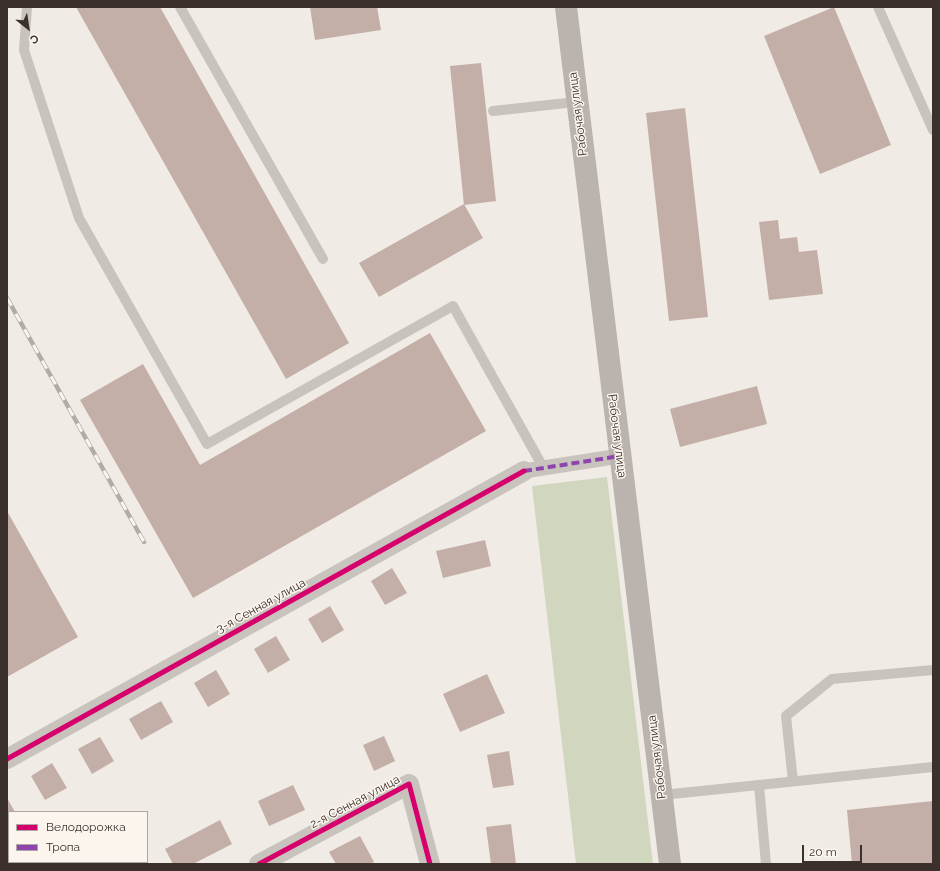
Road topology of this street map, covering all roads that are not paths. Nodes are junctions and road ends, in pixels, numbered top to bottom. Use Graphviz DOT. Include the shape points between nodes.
graph roads {
  1 [pos="27,7"];
  2 [pos="180,7"];
  3 [pos="566,7"];
  4 [pos="878,7"];
  5 [pos="576,102"];
  6 [pos="492,111"];
  7 [pos="933,130"];
  8 [pos="323,259"];
  9 [pos="620,456"];
  10 [pos="534,469"];
  11 [pos="933,670"];
  12 [pos="7,759"];
  13 [pos="933,767"];
  14 [pos="792,781"];
  15 [pos="758,785"];
  16 [pos="662,795"];
  17 [pos="258,864"];
  18 [pos="430,864"];
  19 [pos="670,864"];
  20 [pos="766,864"];
  1 -- 10 [label="lane" via="24,50 79,218 207,444 452,306"];
  2 -- 8 [label="lane"];
  3 -- 5 [label="main road, Рабочая улица"];
  4 -- 7 [label="lane"];
  5 -- 6 [label="lane"];
  5 -- 9 [label="main road, Рабочая улица"];
  9 -- 10 [label="street"];
  9 -- 16 [label="main road, Рабочая улица"];
  10 -- 12 [label="street, 3-я Сенная улица"];
  11 -- 14 [label="lane" via="832,679 786,716"];
  13 -- 14 [label="lane"];
  14 -- 15 [label="lane"];
  15 -- 16 [label="lane"];
  15 -- 20 [label="lane"];
  16 -- 19 [label="main road, Рабочая улица"];
  17 -- 18 [label="street, 2-я Сенная улица" via="409,784"];
}
